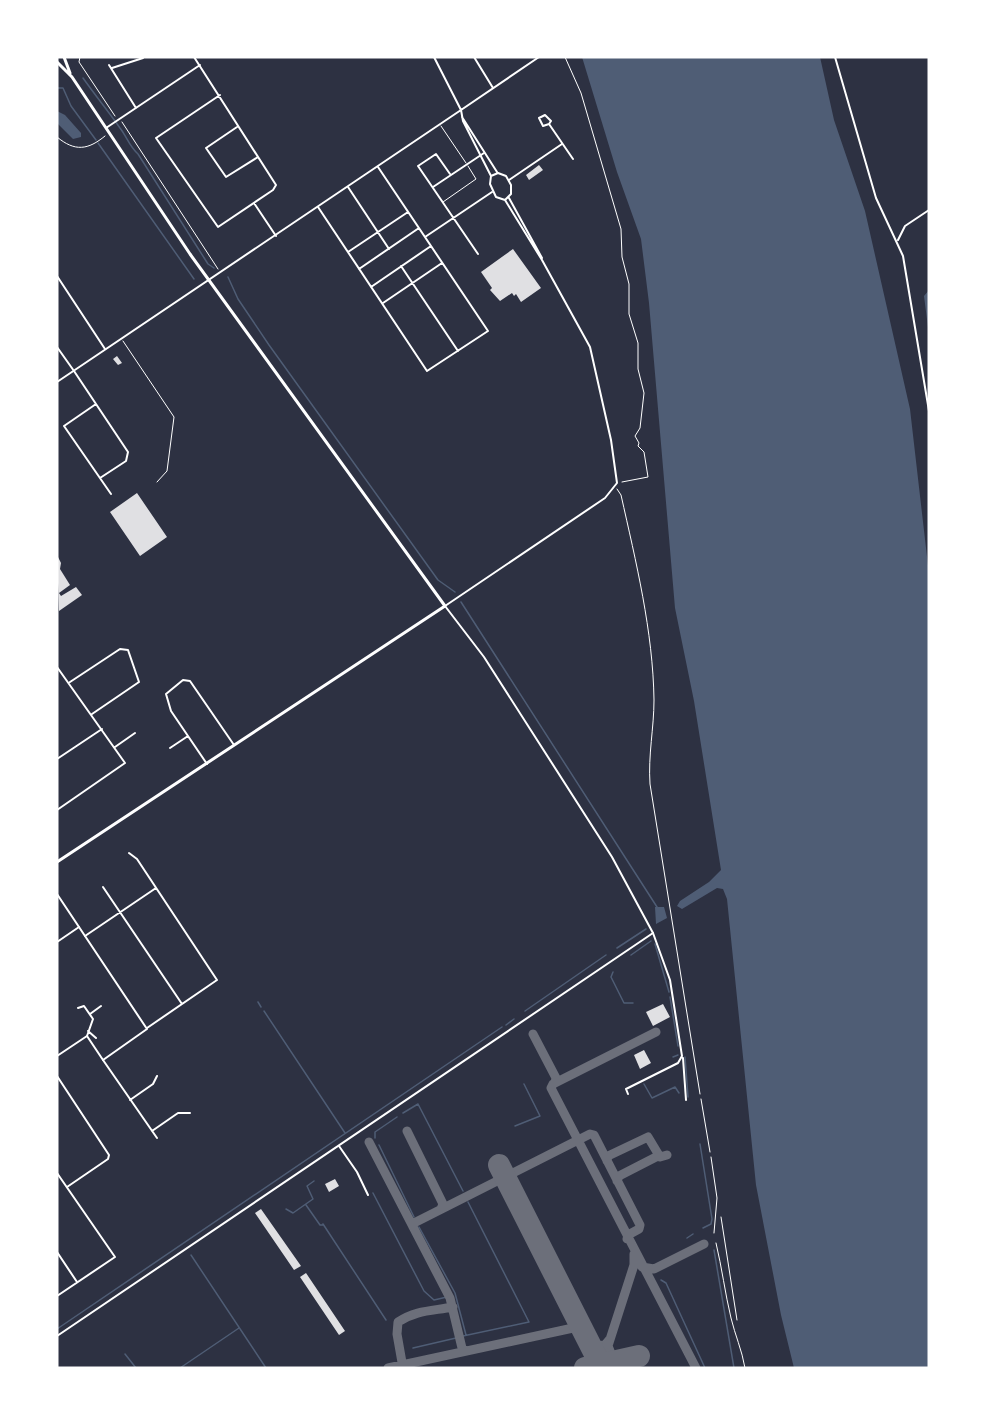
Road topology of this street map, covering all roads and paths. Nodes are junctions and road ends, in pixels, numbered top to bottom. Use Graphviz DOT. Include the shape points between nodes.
graph roads {
  1 [pos="63,57"];
  2 [pos="80,57"];
  3 [pos="194,57"];
  4 [pos="434,57"];
  5 [pos="475,57"];
  6 [pos="538,57"];
  7 [pos="565,57"];
  8 [pos="835,57"];
  9 [pos="143,58"];
  10 [pos="57,62"];
  11 [pos="109,65"];
  12 [pos="200,65"];
  13 [pos="112,68"];
  14 [pos="72,77"];
  15 [pos="493,88"];
  16 [pos="220,95"];
  17 [pos="136,108"];
  18 [pos="461,110"];
  19 [pos="118,120"];
  20 [pos="549,123"];
  21 [pos="440,124"];
  22 [pos="237,127"];
  23 [pos="106,128"];
  24 [pos="106,135"];
  25 [pos="57,137"];
  26 [pos="562,144"];
  27 [pos="483,153"];
  28 [pos="258,157"];
  29 [pos="573,159"];
  30 [pos="466,163"];
  31 [pos="378,167"];
  32 [pos="498,172"];
  33 [pos="450,174"];
  34 [pos="491,176"];
  35 [pos="509,180"];
  36 [pos="348,187"];
  37 [pos="433,187"];
  38 [pos="492,192"];
  39 [pos="510,198"];
  40 [pos="505,200"];
  41 [pos="443,202"];
  42 [pos="254,204"];
  43 [pos="318,207"];
  44 [pos="929,210"];
  45 [pos="408,212"];
  46 [pos="453,218"];
  47 [pos="419,228"];
  48 [pos="378,232"];
  49 [pos="276,236"];
  50 [pos="425,237"];
  51 [pos="897,241"];
  52 [pos="431,246"];
  53 [pos="389,249"];
  54 [pos="348,252"];
  55 [pos="478,254"];
  56 [pos="542,260"];
  57 [pos="442,263"];
  58 [pos="401,266"];
  59 [pos="359,269"];
  60 [pos="219,270"];
  61 [pos="57,276"];
  62 [pos="210,280"];
  63 [pos="412,283"];
  64 [pos="371,287"];
  65 [pos="382,303"];
  66 [pos="122,339"];
  67 [pos="57,347"];
  68 [pos="106,350"];
  69 [pos="458,351"];
  70 [pos="74,371"];
  71 [pos="57,382"];
  72 [pos="96,404"];
  73 [pos="929,411"];
  74 [pos="100,478"];
  75 [pos="157,482"];
  76 [pos="617,483"];
  77 [pos="616,489"];
  78 [pos="111,494"];
  79 [pos="445,606"];
  80 [pos="57,667"];
  81 [pos="69,682"];
  82 [pos="92,714"];
  83 [pos="102,729"];
  84 [pos="135,733"];
  85 [pos="188,736"];
  86 [pos="234,746"];
  87 [pos="114,747"];
  88 [pos="170,748"];
  89 [pos="57,759"];
  90 [pos="207,764"];
  91 [pos="57,810"];
  92 [pos="129,853"];
  93 [pos="57,862"];
  94 [pos="103,887"];
  95 [pos="156,888"];
  96 [pos="57,894"];
  97 [pos="120,912"];
  98 [pos="79,927"];
  99 [pos="653,933"];
  100 [pos="85,936"];
  101 [pos="57,942"];
  102 [pos="182,1004"];
  103 [pos="101,1006"];
  104 [pos="78,1008"];
  105 [pos="90,1014"];
  106 [pos="147,1029"];
  107 [pos="88,1031"];
  108 [pos="87,1036"];
  109 [pos="96,1038"];
  110 [pos="682,1054"];
  111 [pos="57,1056"];
  112 [pos="103,1060"];
  113 [pos="57,1076"];
  114 [pos="157,1076"];
  115 [pos="628,1094"];
  116 [pos="701,1099"];
  117 [pos="130,1100"];
  118 [pos="686,1100"];
  119 [pos="190,1113"];
  120 [pos="152,1131"];
  121 [pos="157,1138"];
  122 [pos="338,1145"];
  123 [pos="710,1152"];
  124 [pos="57,1173"];
  125 [pos="67,1187"];
  126 [pos="369,1195"];
  127 [pos="721,1217"];
  128 [pos="714,1233"];
  129 [pos="716,1244"];
  130 [pos="57,1252"];
  131 [pos="77,1282"];
  132 [pos="57,1296"];
  133 [pos="737,1320"];
  134 [pos="57,1336"];
  135 [pos="745,1368"];
  1 -- 10 [label="main road"];
  1 -- 14 [label="main road"];
  2 -- 19 [label="path" via="89,80"];
  3 -- 12 [label="street"];
  4 -- 18 [label="street"];
  5 -- 15 [label="street"];
  6 -- 15 [label="street"];
  7 -- 76 [label="path" via="581,93 620,223 629,314 638,343 638,369 644,393 640,428 635,436 644,452 648,477"];
  8 -- 51 [label="street" via="876,198"];
  9 -- 13 [label="street"];
  10 -- 14 [label="main road"];
  11 -- 13 [label="street"];
  12 -- 16 [label="street"];
  12 -- 17 [label="street"];
  13 -- 17 [label="street"];
  14 -- 23 [label="main road"];
  15 -- 18 [label="street"];
  16 -- 22 [label="street"];
  16 -- 42 [label="street" via="156,138 216,227"];
  17 -- 19 [label="street"];
  18 -- 21 [label="street"];
  18 -- 27 [label="street"];
  19 -- 23 [label="street"];
  19 -- 60 [label="path"];
  20 -- 26 [label="street"];
  21 -- 30 [label="lane"];
  21 -- 31 [label="street"];
  22 -- 28 [label="street"];
  22 -- 28 [label="street" via="207,148 226,177"];
  23 -- 62 [label="main road"];
  24 -- 25 [label="path" via="80,148"];
  26 -- 29 [label="street"];
  26 -- 35 [label="street"];
  27 -- 30 [label="street"];
  27 -- 32 [label="street"];
  27 -- 34 [label="street"];
  28 -- 42 [label="street" via="276,187"];
  30 -- 33 [label="street"];
  30 -- 41 [label="lane" via="476,179"];
  31 -- 36 [label="street"];
  31 -- 45 [label="street"];
  32 -- 34 [label="street"];
  32 -- 35 [label="street"];
  33 -- 37 [label="street"];
  33 -- 37 [label="street" via="436,154 418,166"];
  34 -- 38 [label="street"];
  35 -- 39 [label="street"];
  36 -- 43 [label="street"];
  36 -- 48 [label="street"];
  37 -- 41 [label="street"];
  38 -- 40 [label="street"];
  38 -- 46 [label="street"];
  39 -- 40 [label="street"];
  39 -- 56 [label="street"];
  40 -- 56 [label="street"];
  41 -- 46 [label="street"];
  42 -- 49 [label="street"];
  43 -- 49 [label="street"];
  43 -- 54 [label="street"];
  44 -- 51 [label="street" via="905,226"];
  45 -- 47 [label="street"];
  45 -- 48 [label="street"];
  46 -- 50 [label="street"];
  46 -- 55 [label="street"];
  47 -- 50 [label="street"];
  47 -- 53 [label="street"];
  48 -- 53 [label="street"];
  48 -- 54 [label="street"];
  49 -- 62 [label="street"];
  50 -- 52 [label="street"];
  51 -- 73 [label="street" via="910,289"];
  52 -- 57 [label="street"];
  52 -- 58 [label="street"];
  53 -- 59 [label="street"];
  54 -- 59 [label="street"];
  56 -- 76 [label="street" via="592,352"];
  57 -- 63 [label="street"];
  57 -- 69 [label="street" via="488,331"];
  58 -- 63 [label="street"];
  58 -- 64 [label="street"];
  59 -- 64 [label="street"];
  61 -- 68 [label="street"];
  62 -- 66 [label="street"];
  62 -- 79 [label="main road"];
  63 -- 65 [label="street"];
  63 -- 69 [label="street"];
  64 -- 65 [label="street"];
  65 -- 69 [label="street" via="427,371"];
  66 -- 68 [label="street"];
  66 -- 75 [label="lane" via="174,417 167,471"];
  67 -- 70 [label="street"];
  68 -- 70 [label="street"];
  70 -- 71 [label="street"];
  70 -- 72 [label="street"];
  72 -- 74 [label="street" via="129,455"];
  72 -- 74 [label="street" via="64,426"];
  74 -- 78 [label="street"];
  76 -- 77 [label="street"];
  77 -- 79 [label="street"];
  77 -- 116 [label="path" via="621,495 648,631 654,700 648,758 650,783"];
  79 -- 86 [label="main road"];
  79 -- 99 [label="street" via="484,657 612,857"];
  80 -- 81 [label="street"];
  81 -- 82 [label="street"];
  81 -- 82 [label="street" via="120,649 126,649 139,682"];
  82 -- 83 [label="street"];
  83 -- 87 [label="street"];
  83 -- 89 [label="street"];
  84 -- 87 [label="street"];
  85 -- 86 [label="street" via="166,699 167,693 183,680 191,683"];
  85 -- 88 [label="street"];
  85 -- 90 [label="street"];
  86 -- 90 [label="main road"];
  87 -- 91 [label="street" via="125,763"];
  90 -- 93 [label="main road"];
  92 -- 95 [label="street"];
  94 -- 97 [label="street"];
  95 -- 97 [label="street"];
  95 -- 102 [label="street" via="217,980"];
  96 -- 98 [label="street"];
  97 -- 100 [label="street"];
  97 -- 102 [label="street"];
  98 -- 100 [label="street"];
  98 -- 101 [label="street"];
  99 -- 110 [label="street" via="672,985"];
  99 -- 122 [label="street"];
  100 -- 106 [label="street"];
  102 -- 106 [label="street"];
  103 -- 105 [label="street"];
  104 -- 105 [label="street" via="84,1006"];
  105 -- 107 [label="street" via="92,1023"];
  106 -- 112 [label="street"];
  107 -- 108 [label="street"];
  107 -- 109 [label="street"];
  108 -- 111 [label="street"];
  108 -- 112 [label="street"];
  110 -- 115 [label="street" via="678,1063 626,1089"];
  110 -- 118 [label="street"];
  112 -- 117 [label="street"];
  113 -- 125 [label="street" via="109,1155"];
  114 -- 117 [label="street" via="153,1084"];
  116 -- 123 [label="lane"];
  117 -- 120 [label="street"];
  119 -- 120 [label="street" via="178,1113"];
  120 -- 121 [label="street"];
  122 -- 126 [label="street"];
  122 -- 134 [label="street"];
  123 -- 128 [label="path" via="717,1198"];
  124 -- 125 [label="street"];
  125 -- 131 [label="street" via="115,1257"];
  127 -- 133 [label="lane"];
  129 -- 135 [label="path"];
  130 -- 131 [label="street"];
  131 -- 132 [label="street"];
}
